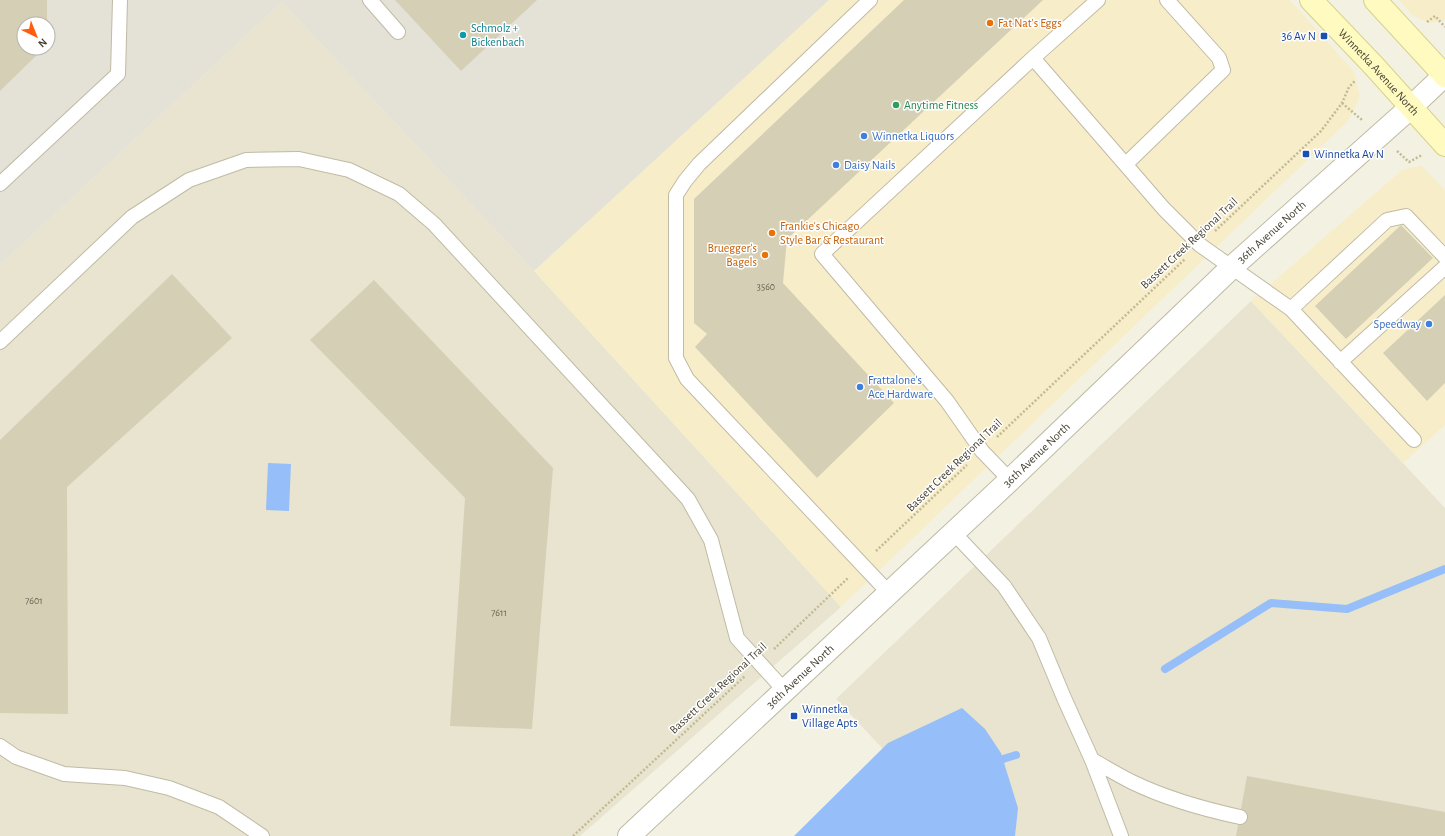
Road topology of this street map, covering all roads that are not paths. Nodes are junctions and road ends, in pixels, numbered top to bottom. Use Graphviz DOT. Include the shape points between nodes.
graph roads {
  1 [pos="120,0"];
  2 [pos="370,0"];
  3 [pos="870,0"];
  4 [pos="1098,0"];
  5 [pos="1167,0"];
  6 [pos="1311,0"];
  7 [pos="1381,2"];
  8 [pos="398,32"];
  9 [pos="1033,58"];
  10 [pos="1445,76"];
  11 [pos="1410,108"];
  12 [pos="1445,145"];
  13 [pos="1126,164"];
  14 [pos="0,184"];
  15 [pos="1445,257"];
  16 [pos="1232,267"];
  17 [pos="1445,267"];
  18 [pos="1291,309"];
  19 [pos="0,342"];
  20 [pos="1340,362"];
  21 [pos="1414,440"];
  22 [pos="1010,480"];
  23 [pos="953,532"];
  24 [pos="889,593"];
  25 [pos="785,691"];
  26 [pos="0,746"];
  27 [pos="1092,760"];
  28 [pos="1240,816"];
  29 [pos="262,836"];
  30 [pos="629,836"];
  31 [pos="1121,836"];
  1 -- 14 [label="lane" via="118,74"];
  2 -- 8 [label="lane"];
  3 -- 24 [label="lane" via="699,164 676,195 676,358 687,379"];
  4 -- 9 [label="lane"];
  5 -- 13 [label="lane" via="1219,58 1223,70"];
  6 -- 11 [label="main road, Winnetka Avenue North"];
  7 -- 10 [label="main road"];
  9 -- 13 [label="lane"];
  9 -- 22 [label="lane" via="822,254 948,401 982,451"];
  10 -- 11 [label="street, 36th Avenue North"];
  11 -- 12 [label="main road, Winnetka Avenue North"];
  11 -- 16 [label="street, 36th Avenue North"];
  13 -- 16 [label="lane" via="1200,246"];
  15 -- 18 [label="lane" via="1406,216 1387,220"];
  16 -- 18 [label="lane"];
  16 -- 22 [label="street, 36th Avenue North"];
  17 -- 20 [label="lane"];
  18 -- 20 [label="lane"];
  19 -- 25 [label="lane" via="132,217 189,180 246,160 299,159 349,170 399,194 434,224 688,499 711,540 737,638"];
  20 -- 21 [label="lane"];
  22 -- 23 [label="street, 36th Avenue North"];
  23 -- 24 [label="street, 36th Avenue North"];
  23 -- 27 [label="lane" via="1004,586 1039,638"];
  24 -- 25 [label="street, 36th Avenue North"];
  25 -- 30 [label="street, 36th Avenue North"];
  26 -- 29 [label="lane" via="16,757 64,774 125,778 169,788 219,807"];
  27 -- 28 [label="lane" via="1157,793 1217,812"];
  27 -- 31 [label="lane"];
}
